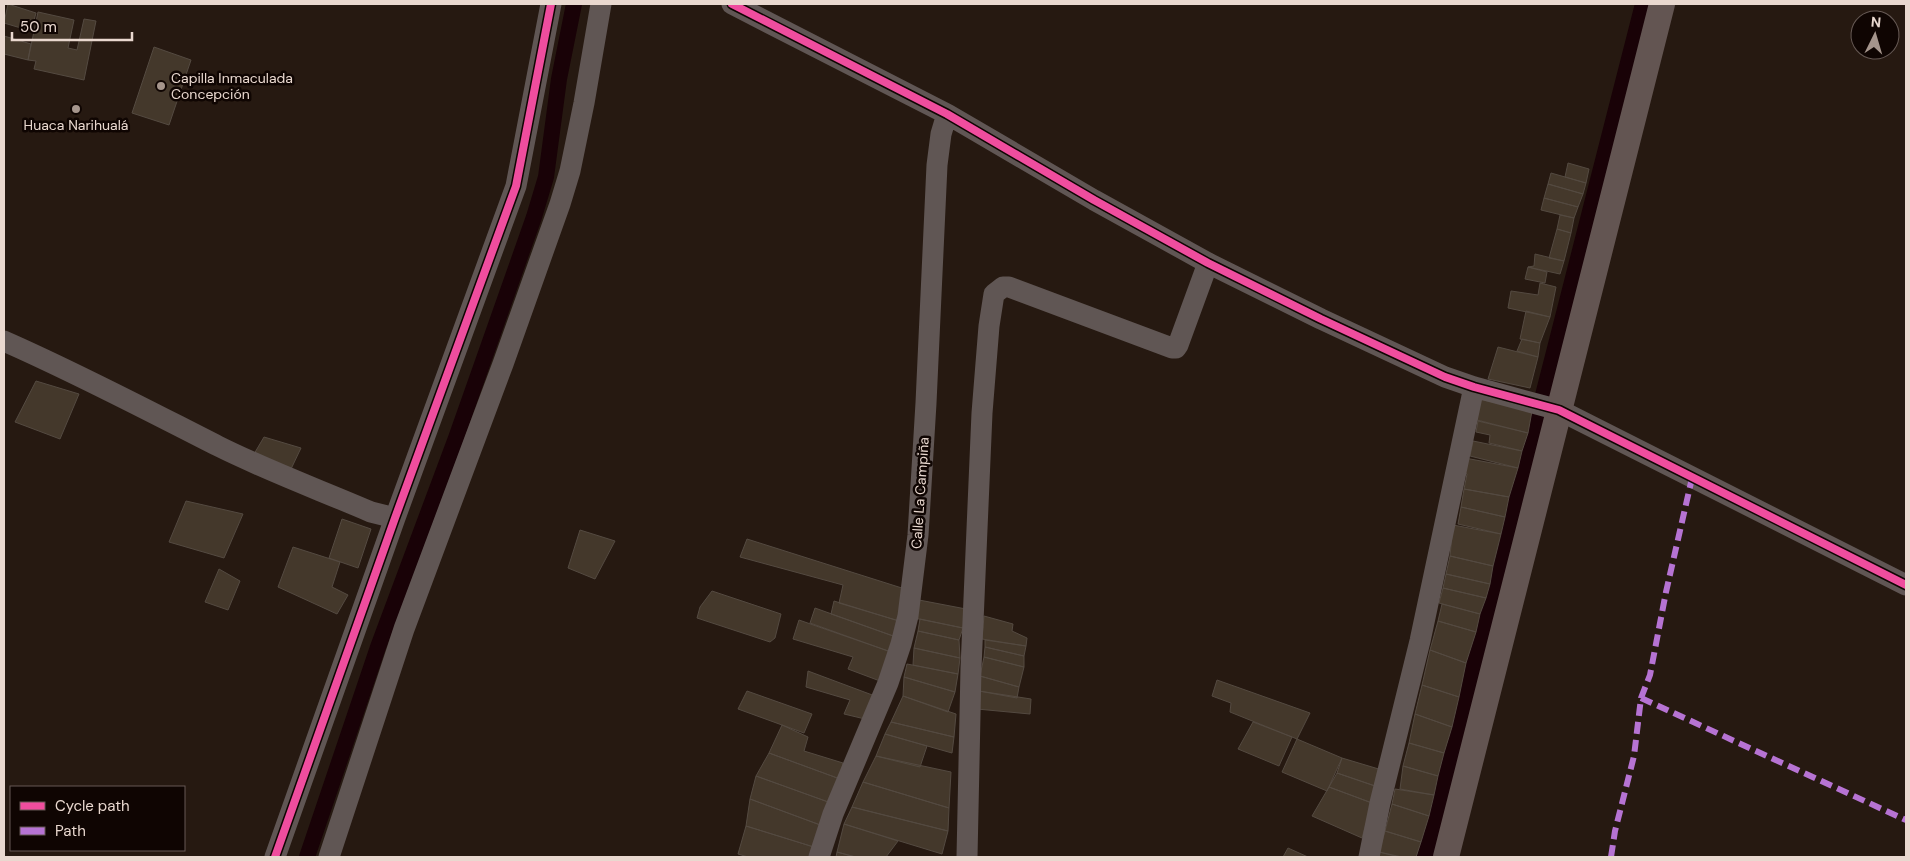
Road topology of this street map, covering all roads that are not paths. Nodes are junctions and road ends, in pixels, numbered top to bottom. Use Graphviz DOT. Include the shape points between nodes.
graph roads {
  1 [pos="551,4"];
  2 [pos="601,4"];
  3 [pos="732,4"];
  4 [pos="1662,4"];
  5 [pos="947,114"];
  6 [pos="1208,262"];
  7 [pos="4,341"];
  8 [pos="1474,388"];
  9 [pos="1548,407"];
  10 [pos="395,518"];
  11 [pos="1906,585"];
  12 [pos="275,857"];
  13 [pos="329,857"];
  14 [pos="819,857"];
  15 [pos="968,857"];
  16 [pos="1369,857"];
  17 [pos="1446,857"];
  1 -- 10 [label="street" via="516,186"];
  2 -- 13 [label="street" via="584,103 560,204 404,630"];
  3 -- 5 [label="street"];
  4 -- 9 [label="main road"];
  5 -- 6 [label="street"];
  5 -- 14 [label="street, Calle La Campiña" via="937,165 919,507 908,616 888,683 836,806"];
  6 -- 8 [label="street" via="1321,320"];
  6 -- 15 [label="street" via="1176,348 1009,287 1003,287 994,294 982,412 971,668"];
  7 -- 10 [label="street" via="220,447 371,512"];
  8 -- 9 [label="street"];
  8 -- 16 [label="street" via="1420,641"];
  9 -- 11 [label="street"];
  9 -- 17 [label="main road"];
  10 -- 12 [label="street"];
}
